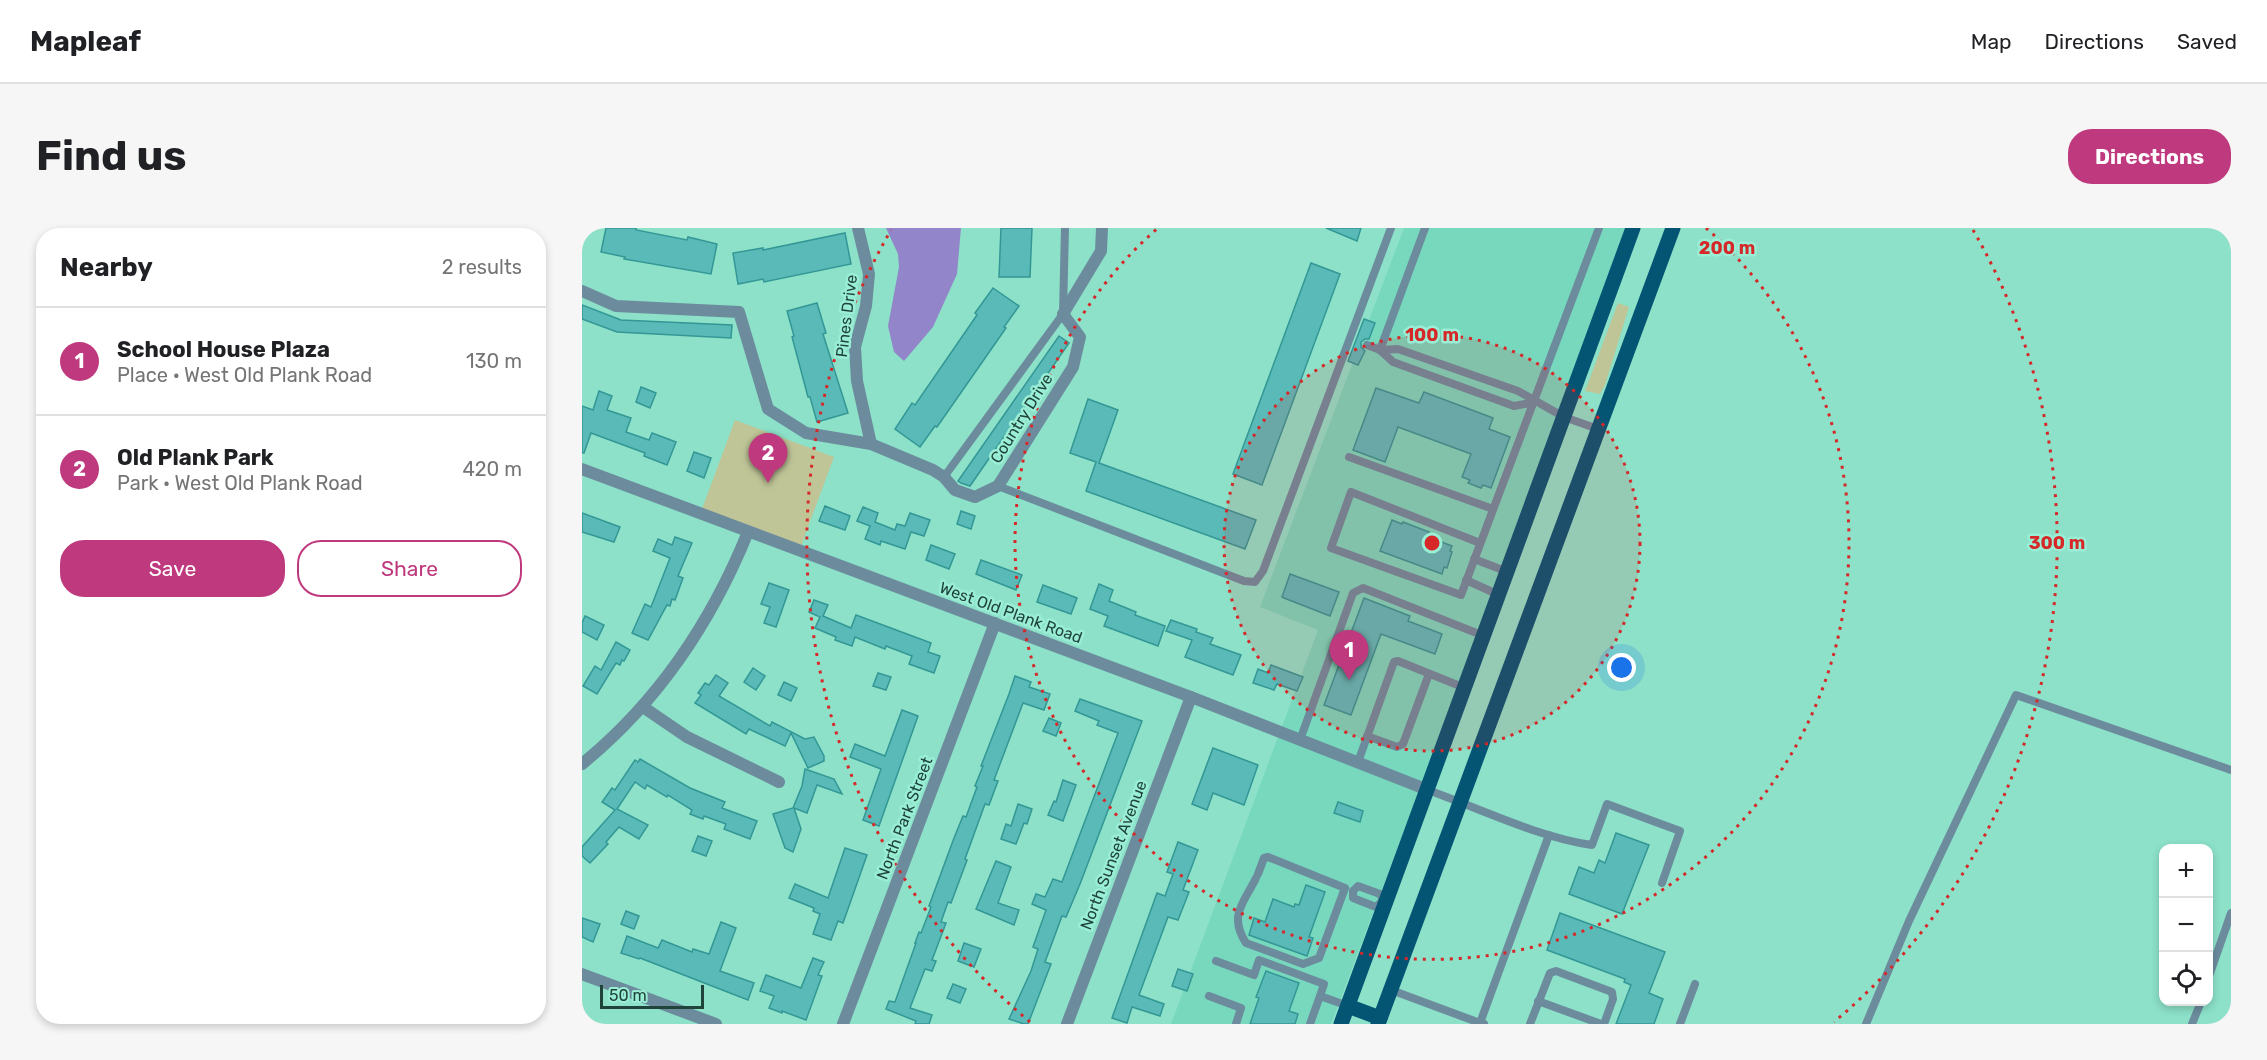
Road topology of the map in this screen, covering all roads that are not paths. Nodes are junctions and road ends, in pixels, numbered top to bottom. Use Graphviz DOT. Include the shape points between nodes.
graph roads {
  1 [pos="858,228"];
  2 [pos="1065,228"];
  3 [pos="1102,228"];
  4 [pos="1391,228"];
  5 [pos="1425,228"];
  6 [pos="1599,228"];
  7 [pos="1633,228"];
  8 [pos="1673,228"];
  9 [pos="582,291"];
  10 [pos="1063,314"];
  11 [pos="1367,345"];
  12 [pos="1380,350"];
  13 [pos="1453,368"];
  14 [pos="1448,382"];
  15 [pos="1535,402"];
  16 [pos="1564,417"];
  17 [pos="1598,429"];
  18 [pos="871,444"];
  19 [pos="1349,457"];
  20 [pos="582,469"];
  21 [pos="944,477"];
  22 [pos="998,486"];
  23 [pos="1493,509"];
  24 [pos="748,532"];
  25 [pos="1480,543"];
  26 [pos="1474,559"];
  27 [pos="1508,572"];
  28 [pos="1466,580"];
  29 [pos="1499,595"];
  30 [pos="994,623"];
  31 [pos="1484,636"];
  32 [pos="1429,674"];
  33 [pos="1465,688"];
  34 [pos="1191,697"];
  35 [pos="643,706"];
  36 [pos="1367,736"];
  37 [pos="1300,740"];
  38 [pos="1358,762"];
  39 [pos="582,764"];
  40 [pos="2231,770"];
  41 [pos="779,782"];
  42 [pos="1428,790"];
  43 [pos="1460,802"];
  44 [pos="1549,835"];
  45 [pos="1662,883"];
  46 [pos="1349,889"];
  47 [pos="1384,902"];
  48 [pos="2231,913"];
  49 [pos="1216,961"];
  50 [pos="2213,965"];
  51 [pos="582,974"];
  52 [pos="1695,984"];
  53 [pos="1390,990"];
  54 [pos="1209,996"];
  55 [pos="1320,996"];
  56 [pos="1538,1001"];
  57 [pos="1348,1006"];
  58 [pos="2199,1006"];
  59 [pos="1379,1021"];
  60 [pos="1482,1023"];
  61 [pos="716,1024"];
  62 [pos="843,1024"];
  63 [pos="1067,1024"];
  64 [pos="1236,1024"];
  65 [pos="1310,1024"];
  66 [pos="1341,1024"];
  67 [pos="1530,1024"];
  68 [pos="1603,1024"];
  69 [pos="1680,1024"];
  70 [pos="1866,1024"];
  71 [pos="2192,1024"];
  1 -- 18 [label="street, Pines Drive" via="869,274 866,306 855,347 857,381"];
  2 -- 10 [label="lane"];
  3 -- 10 [label="street" via="1101,251"];
  4 -- 22 [label="lane" via="1353,340 1263,571 1255,582"];
  5 -- 12 [label="lane"];
  6 -- 15 [label="lane"];
  7 -- 16 [label="main road"];
  8 -- 17 [label="main road"];
  9 -- 18 [label="street, Country Drive" via="616,306 739,312 768,409 806,433"];
  10 -- 21 [label="lane"];
  10 -- 22 [label="street, Country Drive" via="1080,337 1073,367"];
  11 -- 12 [label="lane"];
  12 -- 13 [label="lane" via="1398,349"];
  12 -- 14 [label="lane" via="1393,362"];
  13 -- 14 [label="lane"];
  13 -- 15 [label="lane" via="1518,391"];
  14 -- 15 [label="lane" via="1514,406"];
  15 -- 16 [label="lane"];
  15 -- 23 [label="lane"];
  16 -- 17 [label="lane"];
  16 -- 27 [label="main road"];
  17 -- 43 [label="main road"];
  18 -- 21 [label="street, Country Drive"];
  19 -- 23 [label="lane"];
  20 -- 24 [label="street, West Old Plank Road"];
  21 -- 22 [label="street, Country Drive" via="955,490 975,496"];
  23 -- 25 [label="lane"];
  24 -- 30 [label="street, West Old Plank Road"];
  24 -- 35 [label="street" via="732,572 695,637"];
  25 -- 26 [label="lane"];
  25 -- 28 [label="lane" via="1351,492 1330,548 1461,595"];
  26 -- 27 [label="lane"];
  26 -- 28 [label="lane"];
  27 -- 29 [label="main road"];
  28 -- 29 [label="lane"];
  29 -- 31 [label="main road"];
  30 -- 34 [label="street, West Old Plank Road"];
  30 -- 62 [label="street, North Park Street"];
  31 -- 33 [label="main road"];
  31 -- 37 [label="lane" via="1363,588 1353,593"];
  32 -- 33 [label="lane"];
  32 -- 36 [label="lane" via="1403,744 1396,747"];
  32 -- 36 [label="lane" via="1394,662"];
  33 -- 42 [label="main road"];
  34 -- 37 [label="street, West Old Plank Road"];
  34 -- 63 [label="street, North Sunset Avenue"];
  35 -- 39 [label="street"];
  35 -- 41 [label="street" via="687,736"];
  36 -- 38 [label="lane"];
  37 -- 38 [label="street, West Old Plank Road"];
  38 -- 42 [label="street, West Old Plank Road"];
  40 -- 70 [label="lane" via="2016,695 1909,921"];
  42 -- 43 [label="lane"];
  42 -- 47 [label="main road"];
  43 -- 44 [label="lane"];
  43 -- 53 [label="main road"];
  44 -- 45 [label="lane" via="1592,845 1607,804 1680,831"];
  44 -- 60 [label="lane"];
  46 -- 46 [label="lane" via="1319,958 1303,964 1246,943 1242,936 1237,918 1264,858"];
  46 -- 47 [label="lane" via="1358,886 1380,894"];
  46 -- 47 [label="lane" via="1353,898 1376,907"];
  47 -- 57 [label="main road"];
  48 -- 50 [label="lane"];
  49 -- 55 [label="lane" via="1254,975 1259,960 1324,984"];
  51 -- 61 [label="street"];
  52 -- 69 [label="lane"];
  53 -- 59 [label="main road"];
  53 -- 60 [label="lane"];
  54 -- 64 [label="lane" via="1241,1008"];
  55 -- 57 [label="lane"];
  55 -- 65 [label="lane"];
  56 -- 67 [label="lane"];
  56 -- 68 [label="lane"];
  56 -- 68 [label="lane" via="1550,973 1556,971 1612,992"];
  57 -- 59 [label="main road"];
  57 -- 66 [label="main road"];
  58 -- 71 [label="lane"];
}
